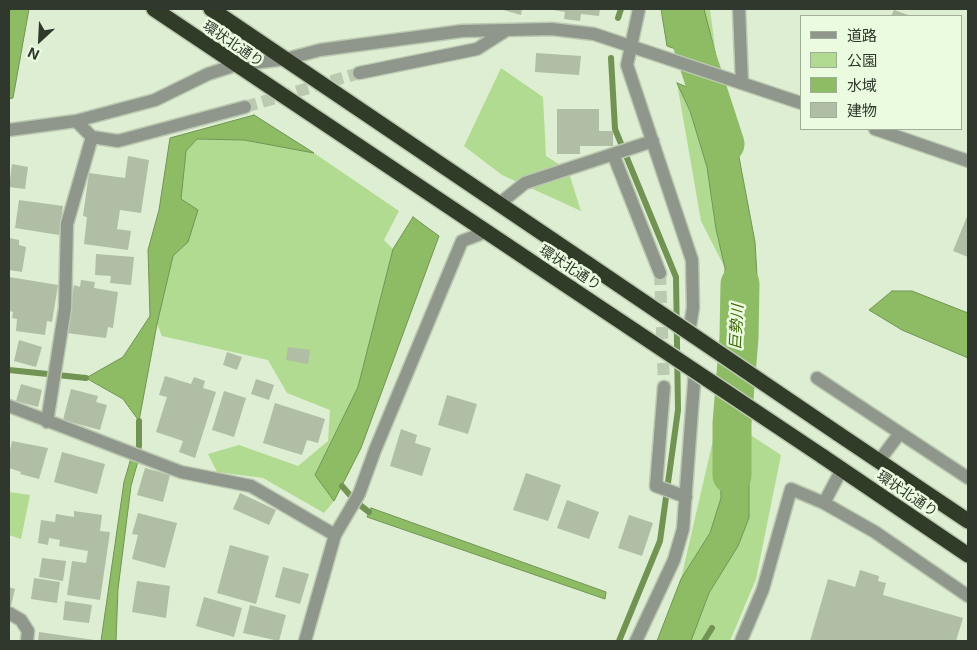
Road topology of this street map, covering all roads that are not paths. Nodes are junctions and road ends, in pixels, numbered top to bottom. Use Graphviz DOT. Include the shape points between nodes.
graph roads {
  1 [pos="154,9"];
  2 [pos="211,9"];
  3 [pos="639,9"];
  4 [pos="739,9"];
  5 [pos="506,30"];
  6 [pos="630,45"];
  7 [pos="286,59"];
  8 [pos="236,65"];
  9 [pos="359,73"];
  10 [pos="742,83"];
  11 [pos="800,103"];
  12 [pos="245,107"];
  13 [pos="76,121"];
  14 [pos="14,129"];
  15 [pos="878,130"];
  16 [pos="92,137"];
  17 [pos="653,141"];
  18 [pos="613,154"];
  19 [pos="968,161"];
  20 [pos="499,204"];
  21 [pos="486,232"];
  22 [pos="660,272"];
  23 [pos="688,332"];
  24 [pos="695,370"];
  25 [pos="817,378"];
  26 [pos="664,387"];
  27 [pos="9,406"];
  28 [pos="47,422"];
  29 [pos="900,433"];
  30 [pos="880,461"];
  31 [pos="842,469"];
  32 [pos="968,478"];
  33 [pos="686,497"];
  34 [pos="824,503"];
  35 [pos="968,521"];
  36 [pos="335,535"];
  37 [pos="968,555"];
  38 [pos="968,596"];
  39 [pos="9,613"];
  40 [pos="27,641"];
  41 [pos="305,641"];
  42 [pos="636,641"];
  43 [pos="741,641"];
  1 -- 8 [label="highway, 環状北通り"];
  2 -- 7 [label="highway, 環状北通り"];
  3 -- 6 [label="street"];
  4 -- 10 [label="street"];
  5 -- 6 [label="street" via="552,29 594,34"];
  5 -- 7 [label="street" via="462,31 320,50"];
  5 -- 9 [label="street" via="477,49"];
  6 -- 10 [label="street"];
  6 -- 17 [label="street" via="627,65"];
  7 -- 8 [label="street"];
  7 -- 20 [label="highway, 環状北通り"];
  8 -- 13 [label="street" via="208,74 156,100"];
  8 -- 21 [label="highway, 環状北通り"];
  10 -- 11 [label="street"];
  12 -- 16 [label="street" via="118,141"];
  13 -- 14 [label="street"];
  13 -- 16 [label="street"];
  15 -- 19 [label="street"];
  16 -- 28 [label="street" via="67,224 65,308"];
  17 -- 18 [label="street"];
  17 -- 23 [label="street" via="692,260 693,308"];
  18 -- 20 [label="street" via="525,183"];
  18 -- 22 [label="street"];
  20 -- 23 [label="highway, 環状北通り, bridge"];
  21 -- 24 [label="highway, 環状北通り, bridge"];
  21 -- 36 [label="street" via="462,241 359,494"];
  23 -- 30 [label="highway, 環状北通り, bridge"];
  24 -- 31 [label="highway, 環状北通り, bridge"];
  24 -- 33 [label="street"];
  25 -- 29 [label="street"];
  26 -- 33 [label="street" via="656,486"];
  27 -- 28 [label="street"];
  28 -- 36 [label="street" via="181,472 251,486"];
  29 -- 30 [label="street"];
  29 -- 32 [label="street"];
  30 -- 35 [label="highway, 環状北通り"];
  31 -- 34 [label="street"];
  31 -- 37 [label="highway, 環状北通り"];
  33 -- 42 [label="street" via="683,529 674,560"];
  34 -- 38 [label="street" via="875,532"];
  34 -- 43 [label="street" via="791,489 763,589"];
  36 -- 41 [label="street"];
  39 -- 40 [label="street" via="21,620 28,632"];
}
